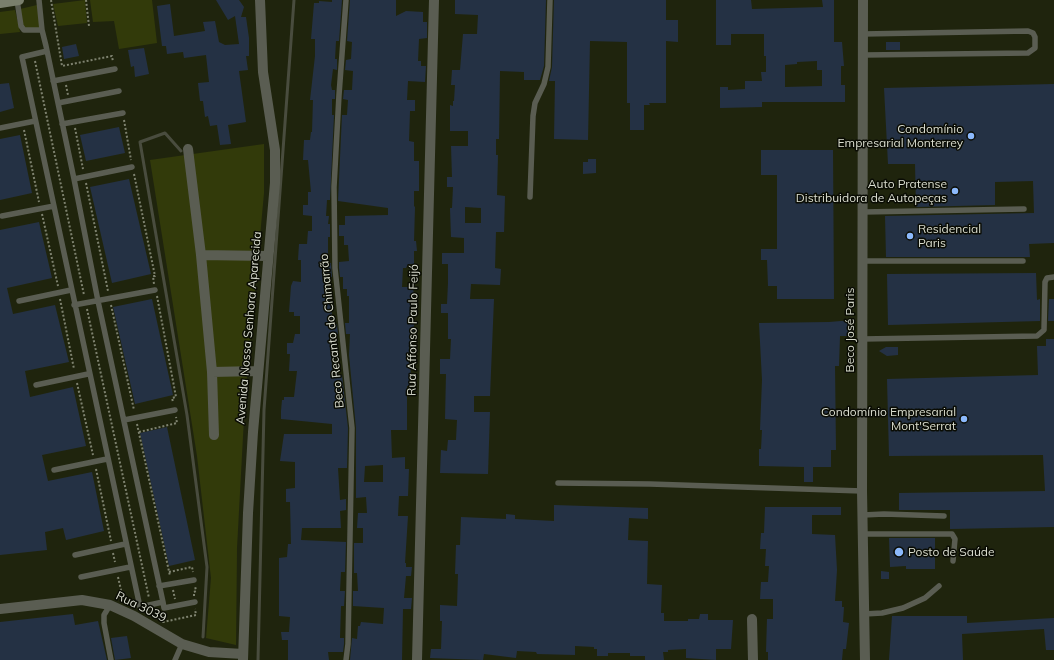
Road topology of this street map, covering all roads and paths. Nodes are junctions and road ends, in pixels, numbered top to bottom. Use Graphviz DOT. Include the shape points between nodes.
graph roads {
  1 [pos="18,0"];
  2 [pos="39,0"];
  3 [pos="51,0"];
  4 [pos="86,0"];
  5 [pos="260,0"];
  6 [pos="346,0"];
  7 [pos="434,0"];
  8 [pos="550,0"];
  9 [pos="863,0"];
  10 [pos="0,3"];
  11 [pos="89,26"];
  12 [pos="42,30"];
  13 [pos="863,34"];
  14 [pos="47,51"];
  15 [pos="864,55"];
  16 [pos="62,66"];
  17 [pos="115,69"];
  18 [pos="65,79"];
  19 [pos="53,81"];
  20 [pos="119,91"];
  21 [pos="70,101"];
  22 [pos="59,106"];
  23 [pos="34,113"];
  24 [pos="123,113"];
  25 [pos="35,120"];
  26 [pos="74,122"];
  27 [pos="23,123"];
  28 [pos="62,124"];
  29 [pos="0,128"];
  30 [pos="188,150"];
  31 [pos="132,167"];
  32 [pos="85,177"];
  33 [pos="74,179"];
  34 [pos="530,197"];
  35 [pos="54,206"];
  36 [pos="41,208"];
  37 [pos="1024,209"];
  38 [pos="863,212"];
  39 [pos="2,216"];
  40 [pos="201,255"];
  41 [pos="268,256"];
  42 [pos="1023,261"];
  43 [pos="863,262"];
  44 [pos="1054,277"];
  45 [pos="71,290"];
  46 [pos="156,290"];
  47 [pos="59,293"];
  48 [pos="110,299"];
  49 [pos="98,301"];
  50 [pos="18,302"];
  51 [pos="74,305"];
  52 [pos="863,339"];
  53 [pos="258,371"];
  54 [pos="212,372"];
  55 [pos="88,374"];
  56 [pos="76,377"];
  57 [pos="36,385"];
  58 [pos="174,410"];
  59 [pos="136,418"];
  60 [pos="124,420"];
  61 [pos="139,432"];
  62 [pos="214,435"];
  63 [pos="107,459"];
  64 [pos="94,461"];
  65 [pos="54,470"];
  66 [pos="558,484"];
  67 [pos="862,491"];
  68 [pos="863,516"];
  69 [pos="944,516"];
  70 [pos="863,534"];
  71 [pos="125,544"];
  72 [pos="112,547"];
  73 [pos="75,555"];
  74 [pos="953,561"];
  75 [pos="130,567"];
  76 [pos="117,570"];
  77 [pos="81,577"];
  78 [pos="194,580"];
  79 [pos="171,584"];
  80 [pos="159,586"];
  81 [pos="939,586"];
  82 [pos="123,599"];
  83 [pos="163,602"];
  84 [pos="196,602"];
  85 [pos="110,605"];
  86 [pos="176,606"];
  87 [pos="0,609"];
  88 [pos="864,614"];
  89 [pos="752,619"];
  90 [pos="182,644"];
  91 [pos="243,657"];
  92 [pos="111,660"];
  93 [pos="175,660"];
  94 [pos="346,660"];
  95 [pos="417,660"];
  96 [pos="753,660"];
  97 [pos="865,660"];
  1 -- 10 [label="main road"];
  1 -- 12 [label="lane" via="21,26 24,30"];
  2 -- 12 [label="lane"];
  3 -- 16 [label="path"];
  4 -- 11 [label="path"];
  5 -- 41 [label="street, Avenida Nossa Senhora Aparecida" via="263,72 275,150 275,183"];
  6 -- 94 [label="lane, Beco Recanto do Chimarrão" via="334,187 335,268 352,428"];
  7 -- 95 [label="street, Rua Affonso Paulo Feijó"];
  8 -- 34 [label="lane" via="548,67 533,116"];
  9 -- 13 [label="street, Beco José Paris"];
  12 -- 14 [label="lane"];
  13 -- 15 [label="street, Beco José Paris"];
  13 -- 15 [label="lane" via="1028,32 1033,33 1035,37 1035,48 1028,53"];
  14 -- 19 [label="lane"];
  14 -- 23 [label="lane" via="22,57"];
  15 -- 38 [label="street, Beco José Paris"];
  16 -- 17 [label="path" via="112,56"];
  16 -- 18 [label="path"];
  17 -- 18 [label="lane"];
  18 -- 19 [label="lane"];
  18 -- 21 [label="path"];
  19 -- 22 [label="lane"];
  20 -- 21 [label="lane"];
  21 -- 22 [label="lane"];
  22 -- 23 [label="path"];
  22 -- 28 [label="lane"];
  23 -- 25 [label="lane"];
  24 -- 26 [label="lane"];
  24 -- 31 [label="path"];
  25 -- 27 [label="lane"];
  25 -- 35 [label="lane"];
  26 -- 28 [label="lane"];
  26 -- 32 [label="path"];
  27 -- 29 [label="lane"];
  27 -- 36 [label="path"];
  28 -- 33 [label="lane"];
  30 -- 40 [label="street"];
  31 -- 32 [label="lane"];
  31 -- 46 [label="path"];
  32 -- 33 [label="lane"];
  32 -- 48 [label="path"];
  33 -- 49 [label="lane"];
  35 -- 36 [label="lane"];
  35 -- 45 [label="lane"];
  36 -- 39 [label="lane"];
  36 -- 47 [label="path"];
  37 -- 38 [label="lane"];
  38 -- 43 [label="street, Beco José Paris"];
  40 -- 41 [label="street"];
  40 -- 54 [label="street"];
  41 -- 53 [label="street, Avenida Nossa Senhora Aparecida"];
  42 -- 43 [label="lane"];
  43 -- 52 [label="street, Beco José Paris"];
  44 -- 52 [label="lane" via="1047,278 1045,282 1044,330 1037,336"];
  45 -- 47 [label="lane"];
  45 -- 51 [label="lane"];
  46 -- 48 [label="lane"];
  46 -- 58 [label="path" via="176,397 172,398"];
  47 -- 50 [label="lane"];
  47 -- 56 [label="path"];
  48 -- 49 [label="lane"];
  48 -- 59 [label="path"];
  49 -- 51 [label="lane"];
  49 -- 60 [label="lane"];
  51 -- 55 [label="lane"];
  52 -- 67 [label="street, Beco José Paris"];
  53 -- 54 [label="street"];
  53 -- 91 [label="street, Avenida Nossa Senhora Aparecida" via="248,513"];
  54 -- 62 [label="street"];
  55 -- 56 [label="lane"];
  55 -- 63 [label="lane"];
  56 -- 57 [label="lane"];
  56 -- 64 [label="path"];
  58 -- 59 [label="lane"];
  58 -- 61 [label="path" via="177,423"];
  59 -- 60 [label="lane"];
  59 -- 61 [label="path"];
  60 -- 80 [label="lane"];
  61 -- 79 [label="path"];
  63 -- 64 [label="lane"];
  63 -- 71 [label="lane"];
  64 -- 65 [label="lane"];
  64 -- 72 [label="path"];
  66 -- 67 [label="lane" via="650,484"];
  67 -- 68 [label="street, Beco José Paris"];
  68 -- 69 [label="lane"];
  68 -- 70 [label="street, Beco José Paris"];
  70 -- 74 [label="lane" via="952,534 955,539"];
  70 -- 88 [label="street, Beco José Paris"];
  71 -- 72 [label="lane"];
  71 -- 75 [label="lane"];
  72 -- 73 [label="lane"];
  72 -- 76 [label="path"];
  75 -- 76 [label="lane"];
  75 -- 83 [label="lane" via="140,607"];
  76 -- 77 [label="lane"];
  76 -- 82 [label="path"];
  78 -- 79 [label="lane"];
  79 -- 80 [label="lane"];
  79 -- 86 [label="path"];
  80 -- 83 [label="lane"];
  81 -- 88 [label="lane" via="925,598 903,608"];
  83 -- 86 [label="lane" via="164,608"];
  84 -- 86 [label="lane"];
  85 -- 87 [label="street, Rua 3039" via="82,600"];
  85 -- 90 [label="street, Rua 3039"];
  85 -- 92 [label="lane" via="104,615 104,623"];
  88 -- 97 [label="street, Beco José Paris"];
  89 -- 96 [label="street"];
  90 -- 91 [label="street, Rua 3039" via="209,652"];
  90 -- 93 [label="lane"];
}
